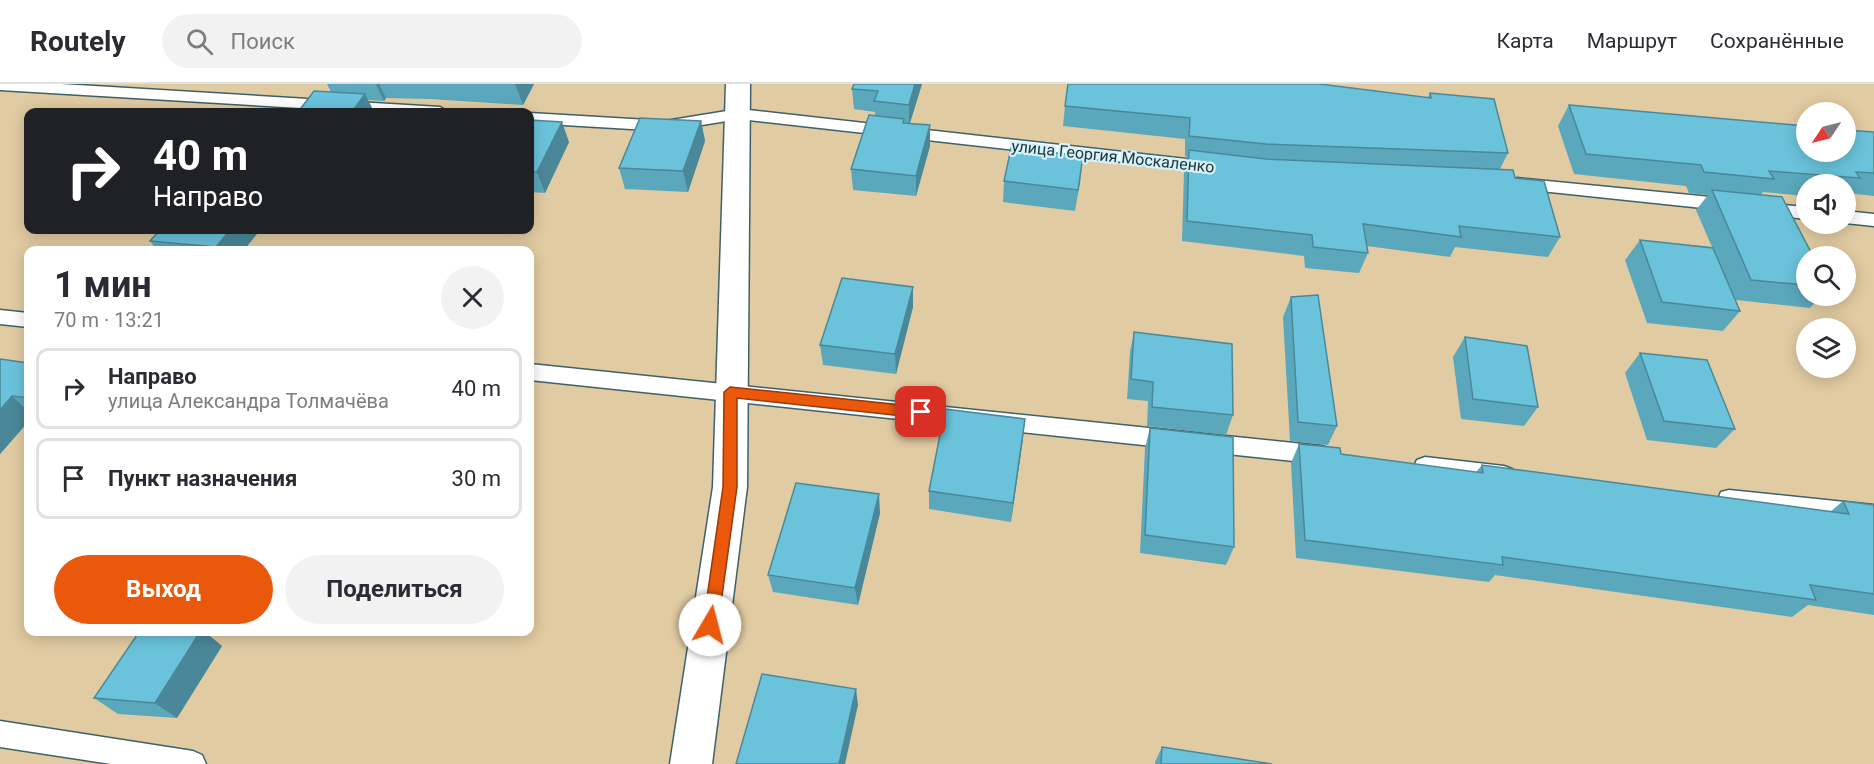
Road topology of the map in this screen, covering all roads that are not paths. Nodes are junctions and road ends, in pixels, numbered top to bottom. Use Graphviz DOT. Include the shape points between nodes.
graph roads {
  1 [pos="0,85"];
  2 [pos="738,99"];
  3 [pos="375,108"];
  4 [pos="534,118"];
  5 [pos="1225,168"];
  6 [pos="1500,182"];
  7 [pos="1796,212"];
  8 [pos="1856,218"];
  9 [pos="1874,220"];
  10 [pos="0,318"];
  11 [pos="24,320"];
  12 [pos="534,372"];
  13 [pos="730,392"];
  14 [pos="1338,457"];
  15 [pos="1409,465"];
  16 [pos="1528,477"];
  17 [pos="1707,496"];
  18 [pos="1874,514"];
  19 [pos="0,734"];
  20 [pos="193,764"];
  21 [pos="691,764"];
  1 -- 3 [label="lane"];
  2 -- 4 [label="lane, улица Георгия Москаленко" via="665,126"];
  2 -- 5 [label="lane, улица Георгия Москаленко"];
  2 -- 13 [label="street"];
  6 -- 7 [label="lane"];
  8 -- 9 [label="lane"];
  10 -- 11 [label="lane"];
  12 -- 13 [label="lane"];
  13 -- 14 [label="lane"];
  13 -- 21 [label="street" via="730,487"];
  15 -- 16 [label="lane"];
  17 -- 18 [label="lane"];
  19 -- 20 [label="lane"];
}
